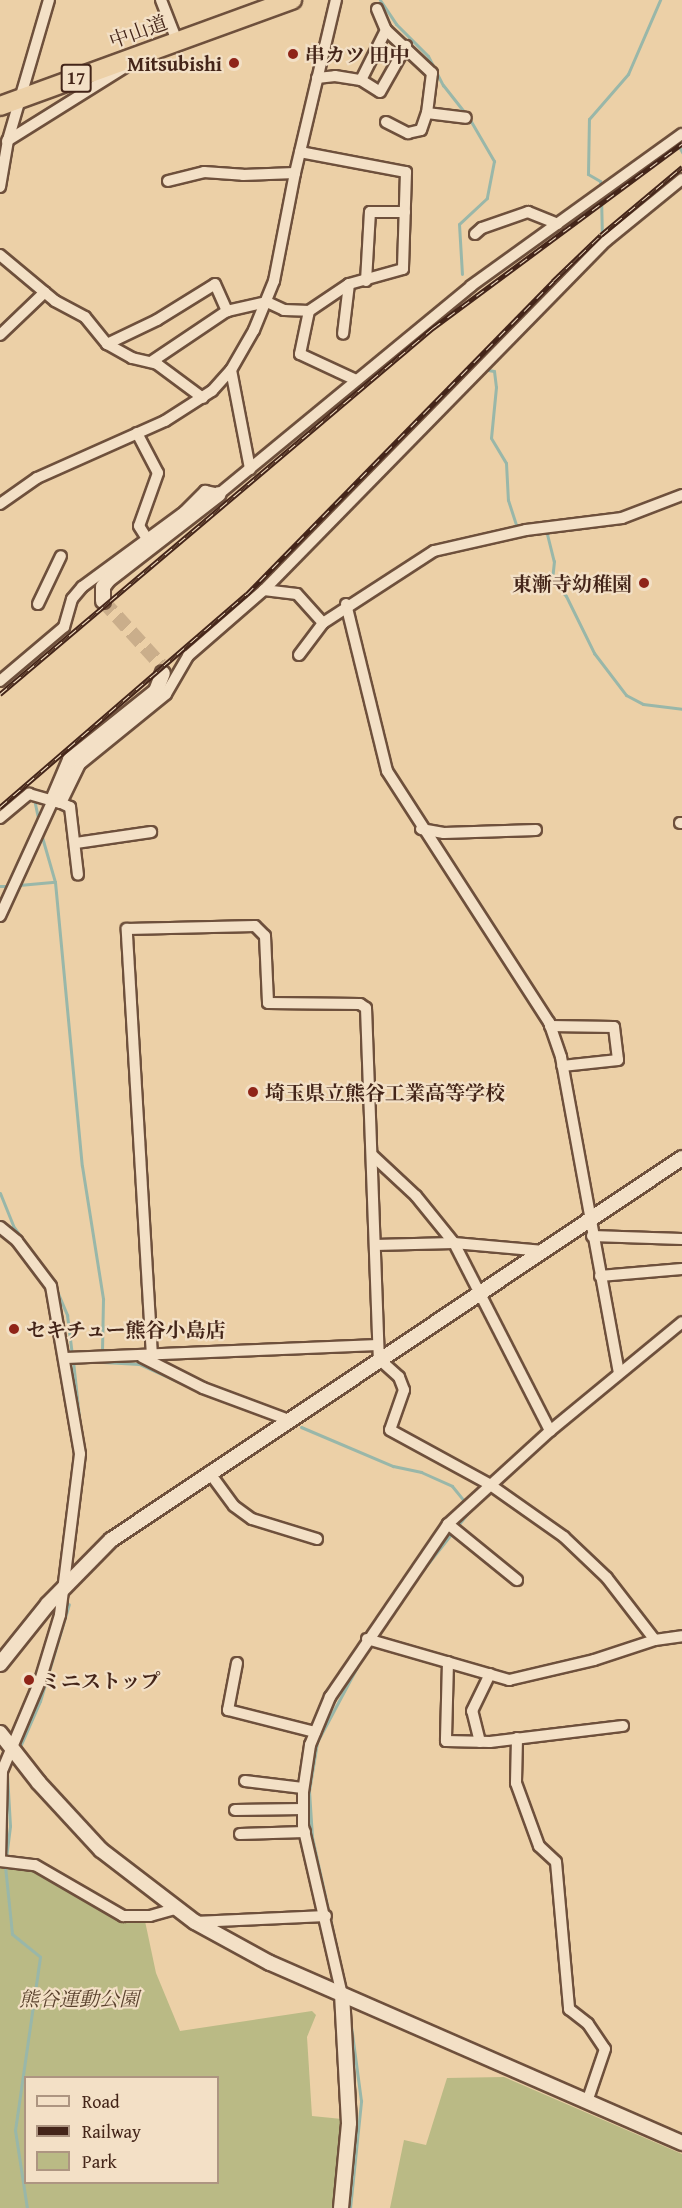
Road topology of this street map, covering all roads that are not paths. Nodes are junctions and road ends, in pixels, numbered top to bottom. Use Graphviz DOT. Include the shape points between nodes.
graph roads {
  1 [pos="49,0"];
  2 [pos="161,0"];
  3 [pos="292,0"];
  4 [pos="336,0"];
  5 [pos="377,9"];
  6 [pos="386,30"];
  7 [pos="177,41"];
  8 [pos="406,46"];
  9 [pos="152,50"];
  10 [pos="317,78"];
  11 [pos="361,80"];
  12 [pos="22,98"];
  13 [pos="0,106"];
  14 [pos="427,113"];
  15 [pos="466,118"];
  16 [pos="387,122"];
  17 [pos="682,134"];
  18 [pos="4,144"];
  19 [pos="300,153"];
  20 [pos="295,173"];
  21 [pos="682,179"];
  22 [pos="168,181"];
  23 [pos="0,187"];
  24 [pos="405,212"];
  25 [pos="558,224"];
  26 [pos="475,234"];
  27 [pos="0,255"];
  28 [pos="366,281"];
  29 [pos="349,284"];
  30 [pos="45,292"];
  31 [pos="267,302"];
  32 [pos="228,311"];
  33 [pos="309,311"];
  34 [pos="343,334"];
  35 [pos="0,335"];
  36 [pos="107,344"];
  37 [pos="151,362"];
  38 [pos="231,370"];
  39 [pos="356,380"];
  40 [pos="203,398"];
  41 [pos="137,434"];
  42 [pos="250,469"];
  43 [pos="219,494"];
  44 [pos="682,495"];
  45 [pos="0,504"];
  46 [pos="147,539"];
  47 [pos="61,556"];
  48 [pos="264,590"];
  49 [pos="103,601"];
  50 [pos="38,604"];
  51 [pos="346,604"];
  52 [pos="323,622"];
  53 [pos="299,655"];
  54 [pos="163,673"];
  55 [pos="0,681"];
  56 [pos="58,801"];
  57 [pos="0,818"];
  58 [pos="421,829"];
  59 [pos="536,830"];
  60 [pos="151,832"];
  61 [pos="76,843"];
  62 [pos="78,875"];
  63 [pos="0,916"];
  64 [pos="550,1026"];
  65 [pos="562,1066"];
  66 [pos="372,1155"];
  67 [pos="682,1158"];
  68 [pos="590,1221"];
  69 [pos="0,1227"];
  70 [pos="592,1236"];
  71 [pos="682,1239"];
  72 [pos="454,1243"];
  73 [pos="375,1245"];
  74 [pos="544,1251"];
  75 [pos="682,1269"];
  76 [pos="600,1276"];
  77 [pos="478,1293"];
  78 [pos="682,1322"];
  79 [pos="379,1352"];
  80 [pos="147,1356"];
  81 [pos="66,1358"];
  82 [pos="619,1373"];
  83 [pos="289,1420"];
  84 [pos="550,1431"];
  85 [pos="209,1472"];
  86 [pos="489,1485"];
  87 [pos="449,1525"];
  88 [pos="317,1539"];
  89 [pos="517,1580"];
  90 [pos="66,1586"];
  91 [pos="682,1636"];
  92 [pos="371,1640"];
  93 [pos="655,1640"];
  94 [pos="448,1662"];
  95 [pos="237,1664"];
  96 [pos="0,1665"];
  97 [pos="490,1674"];
  98 [pos="623,1726"];
  99 [pos="315,1732"];
  100 [pos="0,1733"];
  101 [pos="517,1738"];
  102 [pos="480,1742"];
  103 [pos="14,1754"];
  104 [pos="245,1781"];
  105 [pos="303,1788"];
  106 [pos="303,1809"];
  107 [pos="235,1810"];
  108 [pos="305,1832"];
  109 [pos="240,1834"];
  110 [pos="3,1861"];
  111 [pos="175,1909"];
  112 [pos="326,1916"];
  113 [pos="195,1922"];
  114 [pos="347,1997"];
  115 [pos="587,2102"];
  116 [pos="682,2143"];
  117 [pos="340,2208"];
  1 -- 12 [label="street"];
  2 -- 7 [label="street"];
  3 -- 7 [label="highway, 中山道 / 17"];
  4 -- 10 [label="street"];
  5 -- 6 [label="street"];
  6 -- 8 [label="street"];
  6 -- 11 [label="street"];
  7 -- 9 [label="highway, 中山道 / 17"];
  8 -- 11 [label="street" via="380,92"];
  8 -- 14 [label="street" via="432,73"];
  9 -- 12 [label="highway, 中山道 / 17"];
  9 -- 18 [label="street"];
  10 -- 11 [label="street"];
  10 -- 19 [label="street"];
  12 -- 13 [label="highway, 中山道 / 17"];
  12 -- 18 [label="street"];
  14 -- 15 [label="street"];
  14 -- 16 [label="street" via="421,130 408,133"];
  17 -- 25 [label="street"];
  18 -- 23 [label="street"];
  19 -- 20 [label="street"];
  19 -- 24 [label="street" via="406,172"];
  20 -- 22 [label="street" via="204,172"];
  20 -- 31 [label="street"];
  21 -- 48 [label="street" via="606,241"];
  24 -- 28 [label="street" via="403,269"];
  24 -- 28 [label="street" via="370,212"];
  25 -- 26 [label="street" via="528,212"];
  25 -- 39 [label="street" via="471,286"];
  27 -- 30 [label="street"];
  28 -- 29 [label="street"];
  29 -- 33 [label="street"];
  29 -- 34 [label="street"];
  30 -- 35 [label="street"];
  30 -- 36 [label="street" via="85,317"];
  31 -- 32 [label="street"];
  31 -- 33 [label="street" via="284,309"];
  31 -- 38 [label="street"];
  32 -- 36 [label="street" via="215,284 157,320"];
  32 -- 37 [label="street"];
  33 -- 39 [label="street" via="300,354"];
  36 -- 37 [label="street" via="132,358"];
  37 -- 40 [label="street"];
  38 -- 40 [label="street"];
  38 -- 42 [label="street"];
  39 -- 42 [label="street"];
  40 -- 41 [label="street"];
  41 -- 45 [label="street" via="37,478"];
  41 -- 46 [label="street" via="158,473 139,526"];
  42 -- 43 [label="street"];
  43 -- 46 [label="street" via="205,491"];
  43 -- 49 [label="street" via="108,580 103,587"];
  44 -- 51 [label="street" via="622,518 539,529 434,551"];
  46 -- 55 [label="street" via="82,587 72,599 64,627"];
  47 -- 50 [label="street"];
  48 -- 52 [label="street" via="297,594"];
  48 -- 56 [label="street" via="188,656 166,694 80,764"];
  51 -- 52 [label="street"];
  51 -- 58 [label="street" via="387,771"];
  52 -- 53 [label="street"];
  54 -- 56 [label="street" via="156,691 70,760"];
  56 -- 57 [label="street" via="28,794"];
  56 -- 61 [label="street" via="70,807"];
  56 -- 63 [label="street"];
  58 -- 59 [label="street" via="444,834"];
  58 -- 64 [label="street"];
  60 -- 61 [label="street"];
  61 -- 62 [label="street"];
  64 -- 65 [label="street"];
  64 -- 65 [label="street" via="614,1028 618,1060"];
  65 -- 68 [label="street"];
  66 -- 72 [label="street" via="417,1196"];
  66 -- 73 [label="street"];
  66 -- 80 [label="street" via="366,1008 360,1004 268,1003 265,936 255,926 127,929"];
  67 -- 68 [label="street"];
  68 -- 70 [label="street"];
  68 -- 74 [label="street"];
  69 -- 81 [label="street" via="17,1241 51,1286"];
  70 -- 71 [label="street"];
  70 -- 76 [label="street"];
  72 -- 73 [label="street"];
  72 -- 74 [label="street"];
  72 -- 77 [label="street"];
  73 -- 79 [label="street"];
  74 -- 77 [label="street"];
  75 -- 76 [label="street"];
  76 -- 82 [label="street"];
  77 -- 79 [label="street"];
  77 -- 84 [label="street"];
  78 -- 82 [label="street"];
  79 -- 80 [label="street"];
  79 -- 83 [label="street"];
  79 -- 86 [label="street" via="404,1390 390,1430"];
  80 -- 81 [label="street"];
  80 -- 83 [label="street" via="203,1388"];
  81 -- 90 [label="street" via="80,1454 65,1553"];
  82 -- 84 [label="street"];
  83 -- 85 [label="street"];
  84 -- 86 [label="street"];
  85 -- 88 [label="street" via="234,1506 252,1519"];
  85 -- 90 [label="street" via="111,1540"];
  86 -- 87 [label="street"];
  86 -- 93 [label="street" via="564,1537 607,1578"];
  87 -- 89 [label="street"];
  87 -- 92 [label="street"];
  90 -- 96 [label="street"];
  90 -- 103 [label="street" via="40,1681"];
  91 -- 93 [label="street"];
  92 -- 94 [label="street"];
  92 -- 99 [label="street" via="330,1697"];
  93 -- 97 [label="street" via="594,1660 509,1680"];
  94 -- 97 [label="street"];
  94 -- 102 [label="street" via="446,1741"];
  95 -- 99 [label="street" via="228,1710"];
  97 -- 102 [label="street" via="472,1711"];
  98 -- 101 [label="street"];
  99 -- 105 [label="street"];
  100 -- 103 [label="street"];
  101 -- 102 [label="street"];
  101 -- 115 [label="street" via="516,1783 539,1846 556,1862 569,2009 588,2024 605,2049"];
  103 -- 110 [label="street" via="2,1771"];
  103 -- 111 [label="street" via="101,1850"];
  104 -- 105 [label="street"];
  105 -- 106 [label="street"];
  106 -- 107 [label="street"];
  106 -- 108 [label="street"];
  108 -- 109 [label="street"];
  108 -- 112 [label="street"];
  110 -- 111 [label="street" via="34,1865 123,1916 150,1916"];
  111 -- 113 [label="street"];
  112 -- 113 [label="street"];
  112 -- 114 [label="street"];
  113 -- 114 [label="street" via="270,1963"];
  114 -- 115 [label="street"];
  114 -- 117 [label="street" via="349,2123"];
  115 -- 116 [label="street"];
}
